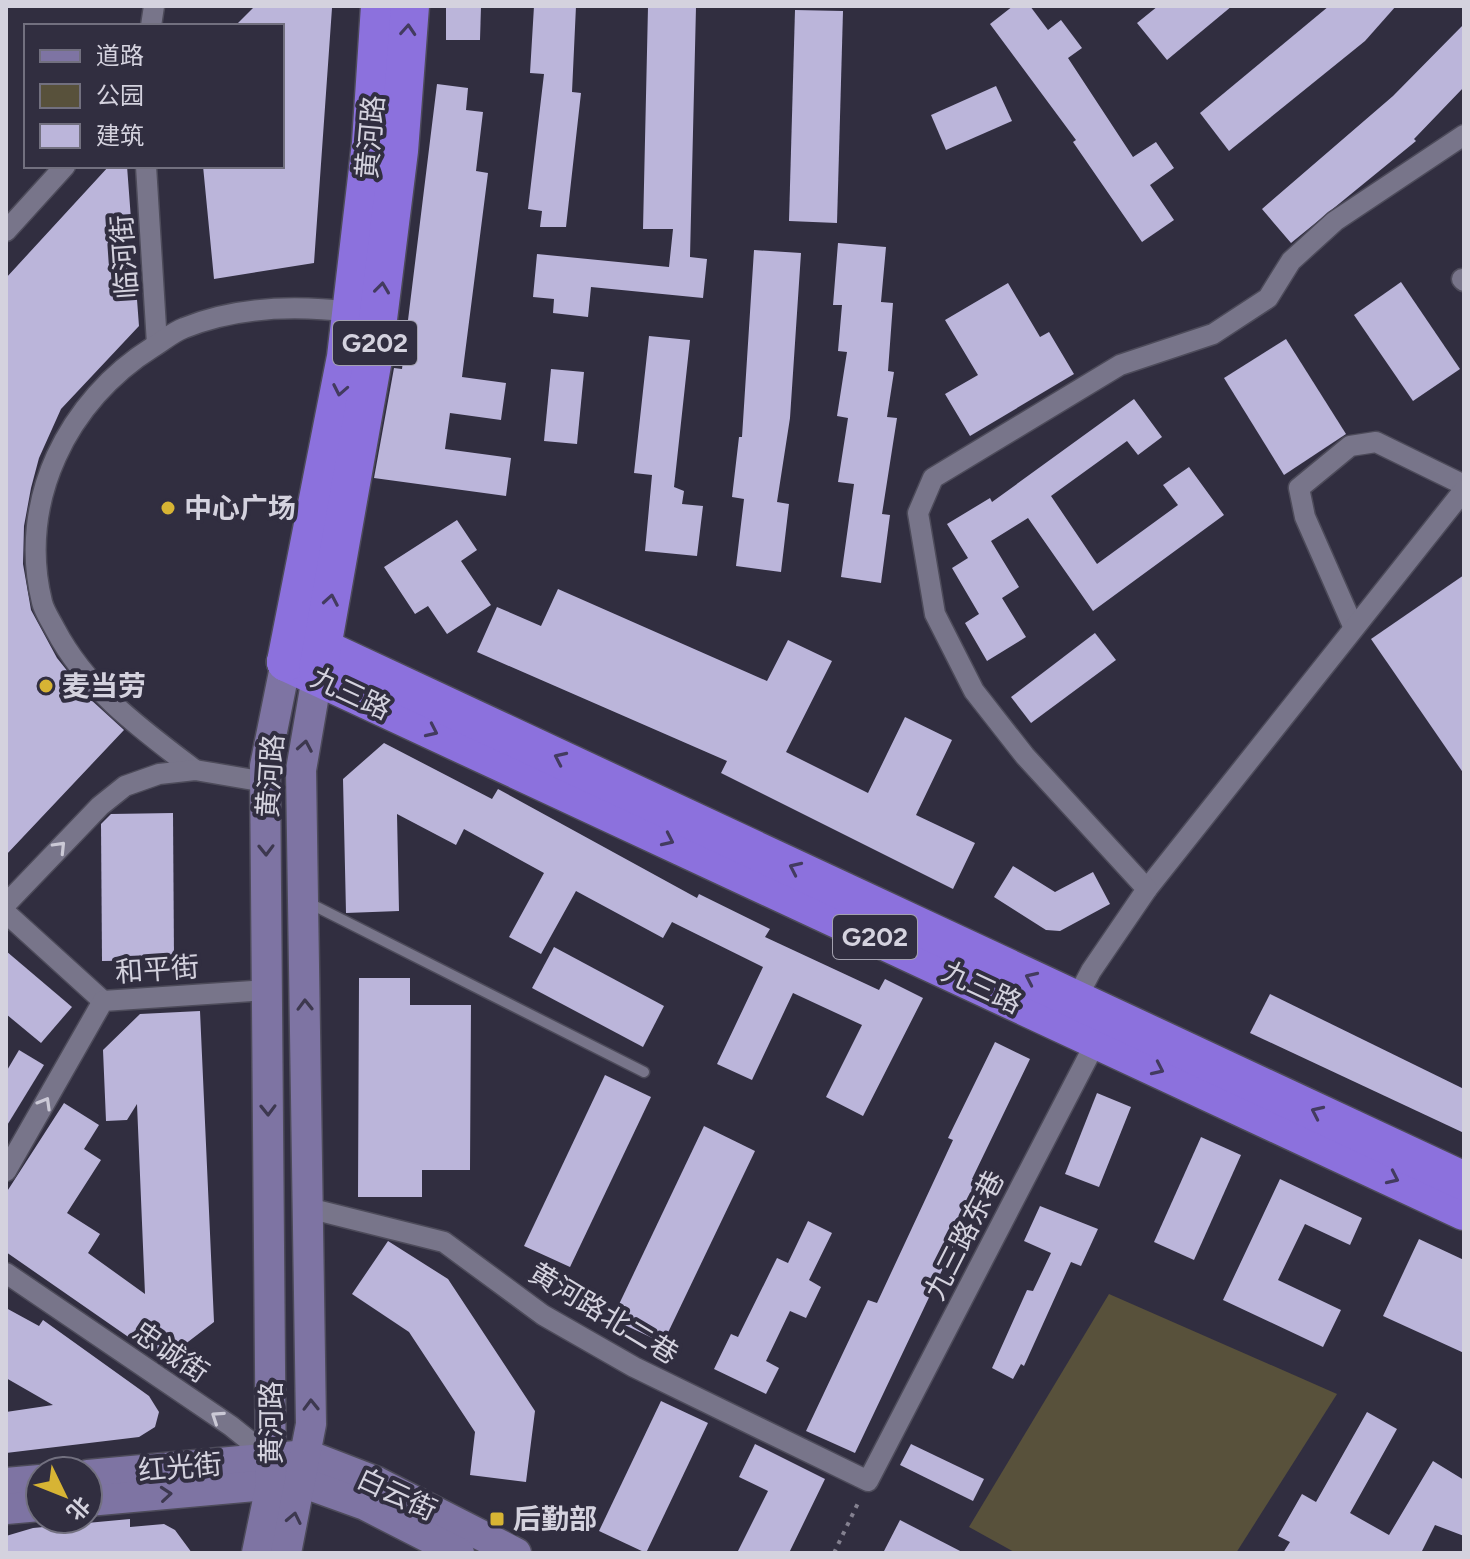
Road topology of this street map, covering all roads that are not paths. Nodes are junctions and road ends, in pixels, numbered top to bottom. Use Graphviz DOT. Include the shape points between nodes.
graph roads {
  1 [pos="380,6"];
  2 [pos="410,6"];
  3 [pos="1464,135"];
  4 [pos="63,168"];
  5 [pos="146,168"];
  6 [pos="6,231"];
  7 [pos="351,312"];
  8 [pos="157,344"];
  9 [pos="1464,487"];
  10 [pos="1353,626"];
  11 [pos="308,662"];
  12 [pos="195,770"];
  13 [pos="265,782"];
  14 [pos="1147,889"];
  15 [pos="303,901"];
  16 [pos="6,904"];
  17 [pos="6,913"];
  18 [pos="267,990"];
  19 [pos="103,1001"];
  20 [pos="1087,1020"];
  21 [pos="644,1072"];
  22 [pos="6,1171"];
  23 [pos="1464,1181"];
  24 [pos="308,1208"];
  25 [pos="1464,1211"];
  26 [pos="6,1273"];
  27 [pos="304,1469"];
  28 [pos="271,1472"];
  29 [pos="104,1475"];
  30 [pos="868,1481"];
  31 [pos="104,1498"];
  32 [pos="257,1553"];
  33 [pos="286,1553"];
  34 [pos="459,1553"];
  35 [pos="516,1553"];
  1 -- 7 [label="highway, 黄河路 / G202"];
  11 -- 2 [label="highway, 黄河路 / G202, one-way" via="373,359 399,151"];
  3 -- 14 [label="street" via="1335,221 1291,261 1268,298 1213,334 1120,365 933,478 918,513 935,614 974,691 1025,756"];
  4 -- 6 [label="street"];
  5 -- 8 [label="street, 临河街"];
  7 -- 8 [label="street" via="301,306 239,312 182,328"];
  7 -- 11 [label="highway, 黄河路 / G202, one-way"];
  8 -- 12 [label="street" via="130,361 81,409 49,471 35,538 42,604 71,659 119,712"];
  9 -- 10 [label="street, 九三路东巷"];
  9 -- 10 [label="street" via="1376,442 1350,446 1299,488 1305,517"];
  10 -- 14 [label="street, 九三路东巷"];
  11 -- 13 [label="main road, 黄河路"];
  15 -- 11 [label="main road, 黄河路, one-way" via="301,770"];
  11 -- 20 [label="highway, 九三路 / G202"];
  12 -- 13 [label="street"];
  16 -- 12 [label="street, one-way" via="125,786 159,774"];
  13 -- 18 [label="main road, 黄河路, one-way"];
  14 -- 20 [label="street, 九三路东巷" via="1091,971"];
  15 -- 21 [label="lane"];
  24 -- 15 [label="main road, 黄河路, one-way"];
  17 -- 19 [label="street"];
  18 -- 19 [label="street, 和平街"];
  18 -- 28 [label="main road, 黄河路, one-way"];
  22 -- 19 [label="street, 和平街, one-way"];
  23 -- 20 [label="highway, 九三路 / G202, one-way"];
  20 -- 25 [label="highway, 九三路 / G202, one-way"];
  20 -- 30 [label="street, 九三路东巷"];
  27 -- 24 [label="main road, 黄河路, one-way" via="311,1424"];
  24 -- 30 [label="street, 黄河路北二巷" via="444,1242 543,1315 634,1367"];
  28 -- 26 [label="street, 忠诚街, one-way" via="231,1426"];
  27 -- 28 [label="main road, 白云街"];
  33 -- 27 [label="main road, 黄河路, one-way"];
  27 -- 34 [label="main road, 白云街"];
  27 -- 35 [label="main road, 白云街" via="377,1482"];
  28 -- 29 [label="main road, 红光街"];
  31 -- 28 [label="main road, 红光街, one-way"];
  28 -- 32 [label="main road, 黄河路"];
}
